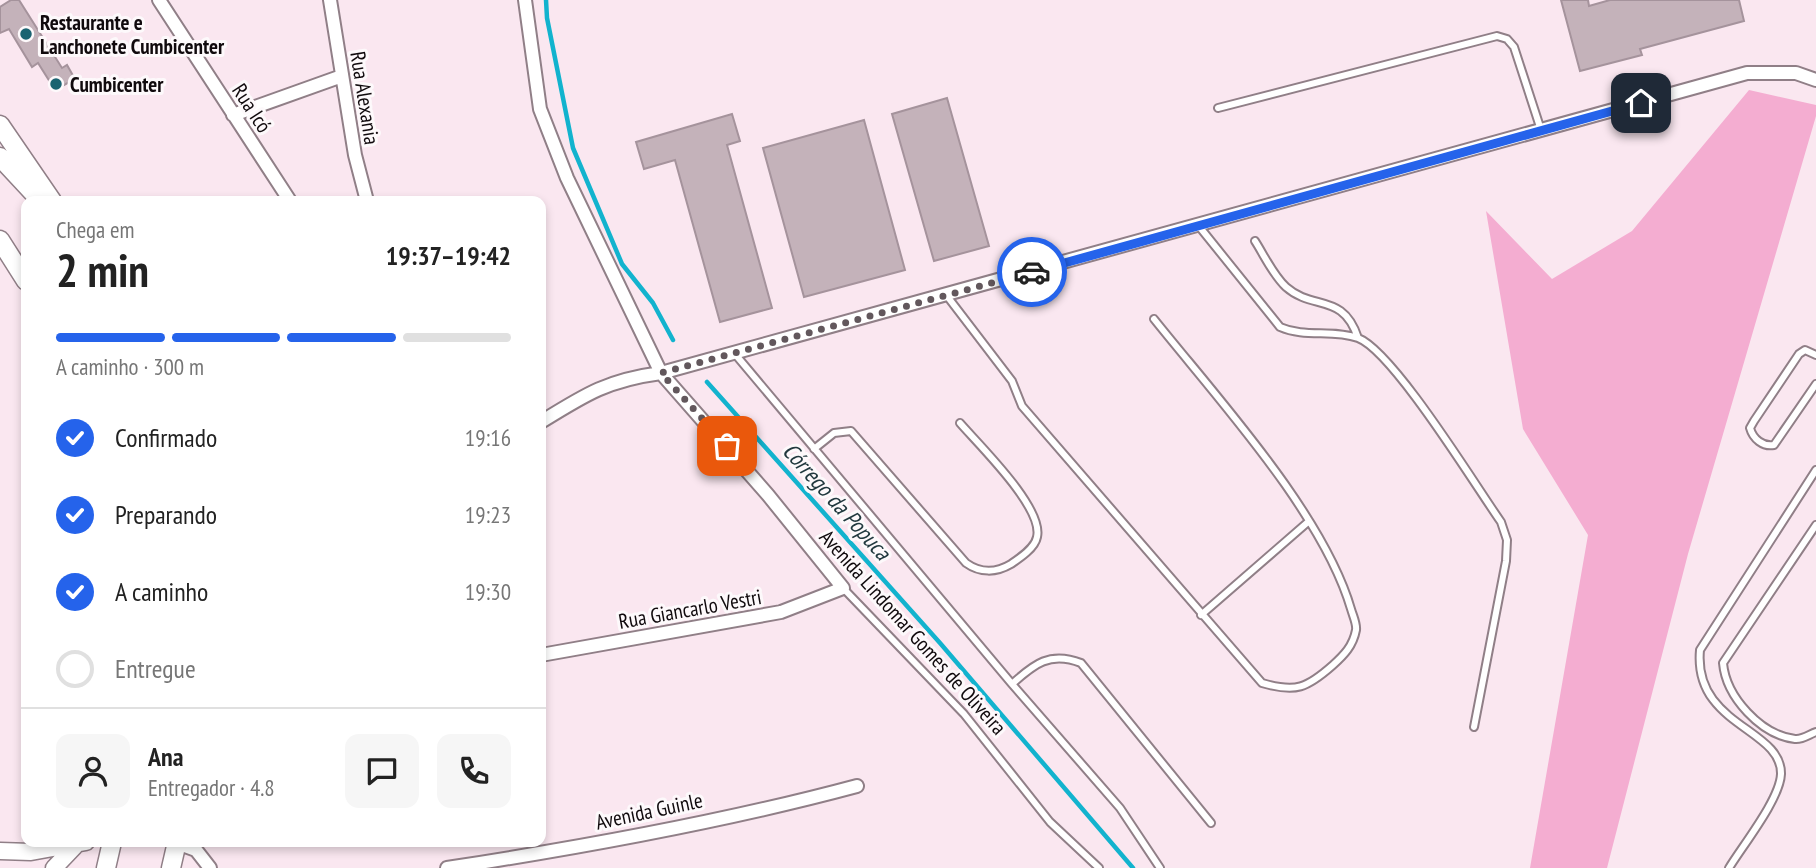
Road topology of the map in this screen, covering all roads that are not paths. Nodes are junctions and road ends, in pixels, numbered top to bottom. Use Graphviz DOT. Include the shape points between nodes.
graph roads {
  1 [pos="159,0"];
  2 [pos="330,0"];
  3 [pos="525,0"];
  4 [pos="342,76"];
  5 [pos="1816,80"];
  6 [pos="1217,108"];
  7 [pos="233,115"];
  8 [pos="0,125"];
  9 [pos="1541,130"];
  10 [pos="0,157"];
  11 [pos="36,196"];
  12 [pos="49,196"];
  13 [pos="287,196"];
  14 [pos="366,196"];
  15 [pos="1198,225"];
  16 [pos="1255,241"];
  17 [pos="1,243"];
  18 [pos="21,273"];
  19 [pos="947,296"];
  20 [pos="1154,319"];
  21 [pos="1358,338"];
  22 [pos="734,352"];
  23 [pos="1816,355"];
  24 [pos="661,373"];
  25 [pos="1816,385"];
  26 [pos="546,419"];
  27 [pos="960,423"];
  28 [pos="814,449"];
  29 [pos="1816,470"];
  30 [pos="1308,522"];
  31 [pos="1816,525"];
  32 [pos="843,588"];
  33 [pos="1201,615"];
  34 [pos="546,653"];
  35 [pos="1012,684"];
  36 [pos="1474,727"];
  37 [pos="1816,732"];
  38 [pos="858,786"];
  39 [pos="1211,823"];
  40 [pos="59,847"];
  41 [pos="78,847"];
  42 [pos="111,847"];
  43 [pos="175,847"];
  44 [pos="188,847"];
  45 [pos="0,851"];
  46 [pos="54,868"];
  47 [pos="106,868"];
  48 [pos="170,868"];
  49 [pos="210,868"];
  50 [pos="447,868"];
  51 [pos="1099,868"];
  52 [pos="1160,868"];
  53 [pos="1729,868"];
  1 -- 7 [label="street, Rua Icó"];
  2 -- 4 [label="street, Rua Alexania"];
  3 -- 24 [label="street, Avenida Lindomar Gomes de Oliveira" via="540,109 567,178"];
  4 -- 7 [label="street"];
  4 -- 14 [label="street, Rua Alexania"];
  5 -- 9 [label="street" via="1796,73 1747,74"];
  6 -- 9 [label="lane" via="1497,36 1514,47"];
  7 -- 13 [label="street, Rua Icó"];
  8 -- 12 [label="main road"];
  9 -- 15 [label="street"];
  10 -- 11 [label="main road"];
  15 -- 19 [label="street"];
  15 -- 21 [label="lane" via="1280,327 1295,334"];
  16 -- 21 [label="lane" via="1285,286 1337,307 1353,324"];
  17 -- 18 [label="main road"];
  19 -- 22 [label="street"];
  19 -- 33 [label="lane" via="1012,381 1022,406"];
  20 -- 30 [label="lane" via="1256,446"];
  21 -- 36 [label="lane" via="1387,359 1502,522 1506,561"];
  22 -- 24 [label="street"];
  22 -- 28 [label="lane"];
  23 -- 25 [label="lane" via="1805,350 1799,354 1754,421 1752,436 1774,445"];
  24 -- 26 [label="street" via="623,378"];
  24 -- 32 [label="street, Avenida Lindomar Gomes de Oliveira"];
  27 -- 28 [label="lane" via="1026,502 1037,528 1032,547 999,569 975,569 965,563 851,431 834,433"];
  28 -- 35 [label="lane"];
  29 -- 53 [label="lane" via="1700,650 1698,670 1704,689 1714,704 1777,757 1781,774 1774,795"];
  30 -- 33 [label="lane"];
  30 -- 33 [label="lane" via="1344,586 1356,628 1348,651 1312,684 1286,690 1262,683"];
  31 -- 37 [label="lane" via="1723,663 1743,710 1780,735 1798,740"];
  32 -- 34 [label="street, Rua Giancarlo Vestri" via="781,612"];
  32 -- 51 [label="lane, Avenida Lindomar Gomes de Oliveira" via="964,714 1050,822"];
  35 -- 39 [label="lane" via="1044,659 1069,658 1081,663"];
  35 -- 52 [label="lane" via="1121,808"];
  38 -- 50 [label="street, Avenida Guinle" via="568,849"];
  40 -- 45 [label="street"];
  41 -- 46 [label="street"];
  42 -- 47 [label="main road"];
  43 -- 48 [label="main road"];
  44 -- 49 [label="street"];
}
